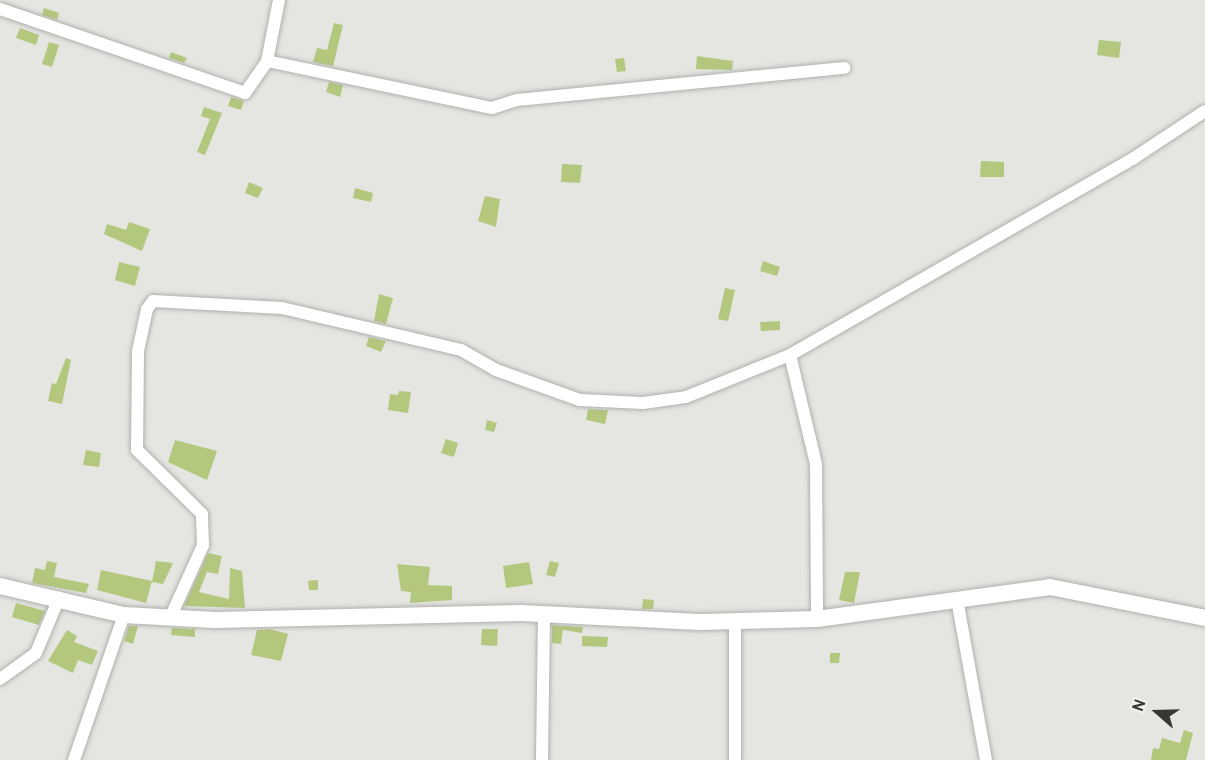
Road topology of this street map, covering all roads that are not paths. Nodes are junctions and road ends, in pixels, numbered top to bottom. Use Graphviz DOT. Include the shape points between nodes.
graph roads {
  1 [pos="279,0"];
  2 [pos="0,9"];
  3 [pos="267,61"];
  4 [pos="844,68"];
  5 [pos="1205,111"];
  6 [pos="790,355"];
  7 [pos="0,586"];
  8 [pos="59,598"];
  9 [pos="957,599"];
  10 [pos="544,614"];
  11 [pos="124,615"];
  12 [pos="171,616"];
  13 [pos="1205,618"];
  14 [pos="817,619"];
  15 [pos="735,621"];
  16 [pos="0,679"];
  17 [pos="74,760"];
  18 [pos="542,760"];
  19 [pos="735,760"];
  20 [pos="986,760"];
  1 -- 3 [label="street"];
  2 -- 3 [label="street" via="245,93"];
  3 -- 4 [label="street" via="492,108 517,100"];
  5 -- 6 [label="street" via="1134,158"];
  6 -- 12 [label="street" via="686,397 643,404 580,400 496,370 461,350 282,308 153,301 147,309 138,351 137,450 202,514 203,545"];
  6 -- 14 [label="street" via="816,464"];
  7 -- 8 [label="street"];
  8 -- 11 [label="street"];
  8 -- 16 [label="street" via="36,652"];
  9 -- 13 [label="street" via="1050,587"];
  9 -- 14 [label="street"];
  9 -- 20 [label="street"];
  10 -- 12 [label="street" via="215,620"];
  10 -- 15 [label="street"];
  10 -- 18 [label="street"];
  11 -- 12 [label="street"];
  11 -- 17 [label="street"];
  14 -- 15 [label="street"];
  15 -- 19 [label="street"];
}
